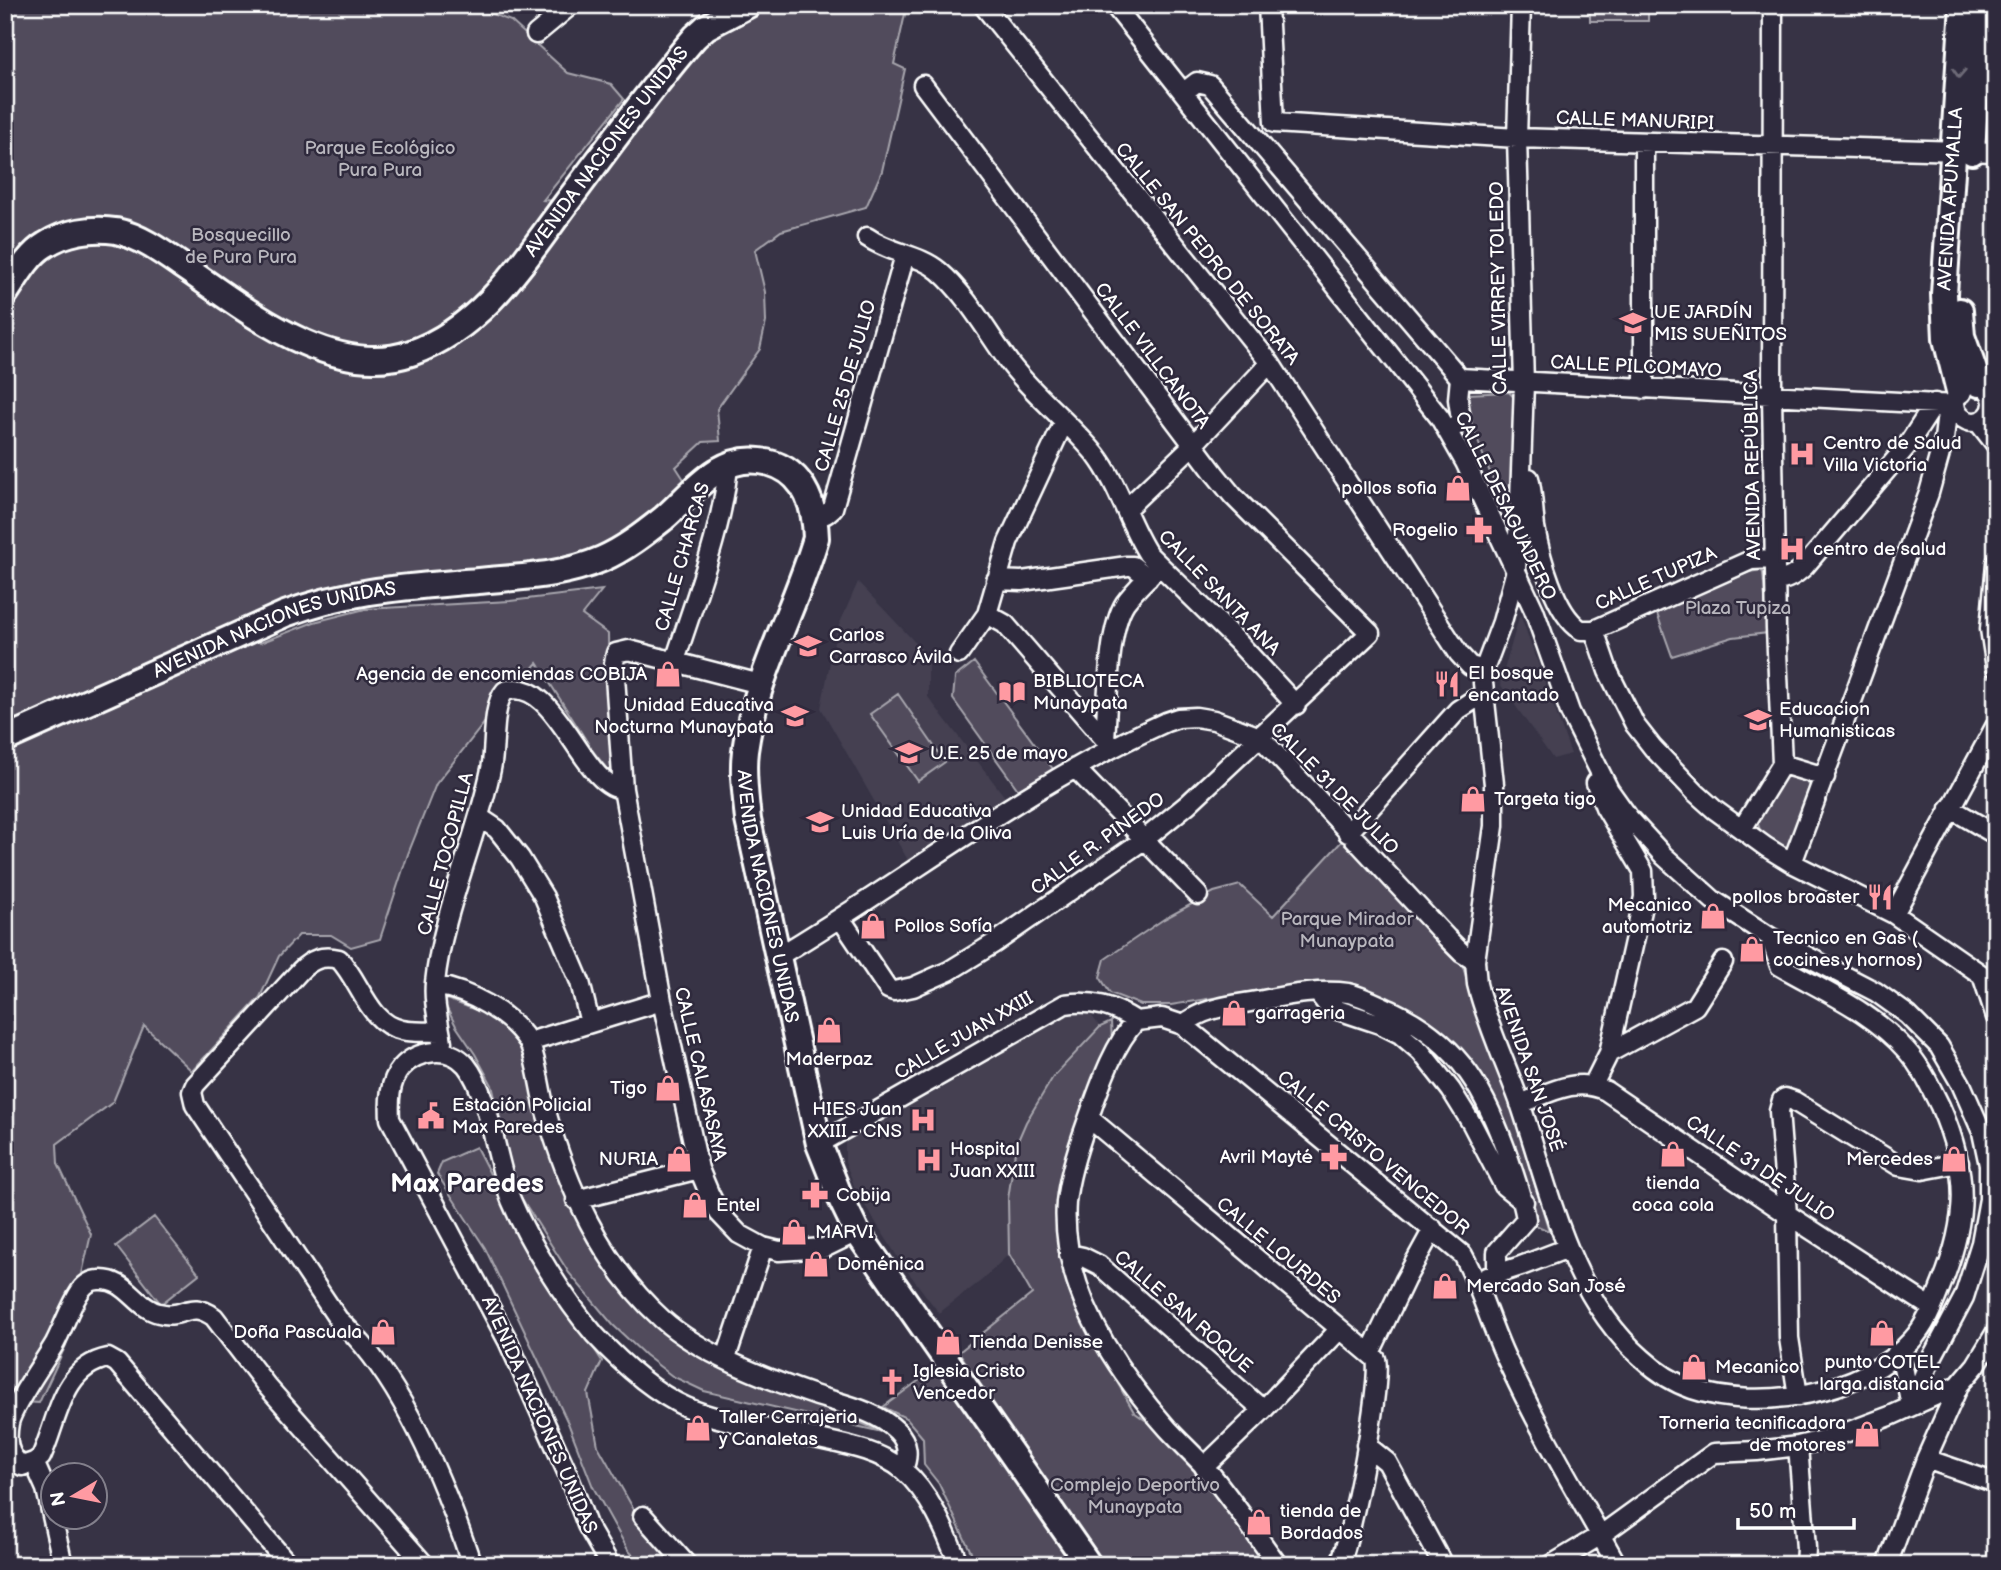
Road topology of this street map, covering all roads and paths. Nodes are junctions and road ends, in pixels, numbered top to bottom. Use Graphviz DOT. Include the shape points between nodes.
graph roads {
  1 [pos="571,5"];
  2 [pos="748,5"];
  3 [pos="982,5"];
  4 [pos="1114,5"];
  5 [pos="1268,5"];
  6 [pos="1521,5"];
  7 [pos="1773,5"];
  8 [pos="1963,5"];
  9 [pos="1981,5"];
  10 [pos="536,34"];
  11 [pos="923,85"];
  12 [pos="1184,92"];
  13 [pos="1517,138"];
  14 [pos="1644,142"];
  15 [pos="1773,147"];
  16 [pos="1974,151"];
  17 [pos="867,237"];
  18 [pos="905,255"];
  19 [pos="5,294"];
  20 [pos="1270,363"];
  21 [pos="1460,378"];
  22 [pos="1524,383"];
  23 [pos="1644,389"];
  24 [pos="1772,394"];
  25 [pos="1973,400"];
  26 [pos="1064,422"];
  27 [pos="1978,422"];
  28 [pos="1449,433"];
  29 [pos="1193,445"];
  30 [pos="1996,445"];
  31 [pos="728,464"];
  32 [pos="1520,465"];
  33 [pos="1127,508"];
  34 [pos="816,518"];
  35 [pos="1775,559"];
  36 [pos="1996,563"];
  37 [pos="1516,570"];
  38 [pos="1153,572"];
  39 [pos="996,580"];
  40 [pos="1775,581"];
  41 [pos="987,614"];
  42 [pos="1594,630"];
  43 [pos="1370,634"];
  44 [pos="959,654"];
  45 [pos="675,661"];
  46 [pos="1995,663"];
  47 [pos="1484,670"];
  48 [pos="760,684"];
  49 [pos="1484,699"];
  50 [pos="1296,705"];
  51 [pos="1570,712"];
  52 [pos="1996,725"];
  53 [pos="1260,737"];
  54 [pos="5,739"];
  55 [pos="1108,744"];
  56 [pos="1782,764"];
  57 [pos="1075,768"];
  58 [pos="1825,777"];
  59 [pos="623,789"];
  60 [pos="1950,808"];
  61 [pos="479,817"];
  62 [pos="1742,829"];
  63 [pos="1348,833"];
  64 [pos="1996,835"];
  65 [pos="1145,838"];
  66 [pos="1792,863"];
  67 [pos="1198,895"];
  68 [pos="1894,914"];
  69 [pos="841,919"];
  70 [pos="1770,937"];
  71 [pos="777,957"];
  72 [pos="1475,961"];
  73 [pos="1723,962"];
  74 [pos="1989,972"];
  75 [pos="435,985"];
  76 [pos="1318,993"];
  77 [pos="662,1001"];
  78 [pos="1996,1017"];
  79 [pos="1136,1021"];
  80 [pos="590,1023"];
  81 [pos="1183,1025"];
  82 [pos="440,1032"];
  83 [pos="529,1042"];
  84 [pos="443,1052"];
  85 [pos="1609,1053"];
  86 [pos="1593,1085"];
  87 [pos="1520,1104"];
  88 [pos="1089,1118"];
  89 [pos="820,1144"];
  90 [pos="1959,1163"];
  91 [pos="699,1169"];
  92 [pos="576,1200"];
  93 [pos="1524,1202"];
  94 [pos="1787,1214"];
  95 [pos="1433,1229"];
  96 [pos="857,1232"];
  97 [pos="763,1247"];
  98 [pos="1568,1248"];
  99 [pos="1069,1254"];
  100 [pos="1497,1274"];
  101 [pos="1476,1279"];
  102 [pos="1932,1308"];
  103 [pos="1339,1330"];
  104 [pos="1996,1332"];
  105 [pos="1370,1353"];
  106 [pos="1896,1354"];
  107 [pos="726,1358"];
  108 [pos="1959,1385"];
  109 [pos="1798,1396"];
  110 [pos="1911,1405"];
  111 [pos="1263,1410"];
  112 [pos="1366,1444"];
  113 [pos="1798,1446"];
  114 [pos="1926,1459"];
  115 [pos="34,1462"];
  116 [pos="1205,1467"];
  117 [pos="903,1469"];
  118 [pos="1996,1483"];
  119 [pos="643,1516"];
  120 [pos="1601,1535"];
  121 [pos="63,1565"];
  122 [pos="289,1565"];
  123 [pos="425,1565"];
  124 [pos="472,1565"];
  125 [pos="610,1565"];
  126 [pos="688,1565"];
  127 [pos="959,1565"];
  128 [pos="1088,1565"];
  129 [pos="1278,1565"];
  130 [pos="1339,1565"];
  131 [pos="1443,1565"];
  132 [pos="1551,1565"];
  133 [pos="1617,1565"];
  134 [pos="1805,1565"];
  135 [pos="1887,1565"];
  1 -- 10 [label="street"];
  2 -- 19 [label="street, AVENIDA NACIONES UNIDAS" via="695,37 529,257 489,301 463,324 410,354 361,358 296,339 153,246 116,231 67,234 43,246"];
  3 -- 20 [label="street, CALLE SAN PEDRO DE SORATA"];
  4 -- 12 [label="street, CALLE DESAGUADERO"];
  5 -- 13 [label="street, CALLE MANURIPI" via="1274,123"];
  6 -- 13 [label="street, CALLE VIRREY TOLEDO"];
  7 -- 15 [label="street, AVENIDA REPÚBLICA"];
  8 -- 16 [label="street, AVENIDA APUMALLA, one-way"];
  9 -- 16 [label="street, AVENIDA APUMALLA"];
  11 -- 29 [label="street, CALLE VILLCANOTA"];
  12 -- 21 [label="street" via="1197,82 1210,85"];
  12 -- 28 [label="street, CALLE DESAGUADERO"];
  13 -- 14 [label="street, CALLE MANURIPI"];
  13 -- 22 [label="street, CALLE VIRREY TOLEDO"];
  14 -- 15 [label="street, CALLE MANURIPI"];
  14 -- 23 [label="street"];
  15 -- 16 [label="street, CALLE MANURIPI"];
  15 -- 24 [label="street, AVENIDA REPÚBLICA"];
  16 -- 25 [label="street, AVENIDA APUMALLA" via="1959,295"];
  17 -- 18 [label="street, CALLE SANTA ANA" via="882,248"];
  18 -- 26 [label="street, CALLE SANTA ANA" via="939,271 1013,368"];
  18 -- 34 [label="street, CALLE 25 DE JULIO" via="833,508"];
  20 -- 29 [label="street"];
  20 -- 47 [label="street, CALLE SAN PEDRO DE SORATA" via="1459,654 1470,666"];
  21 -- 22 [label="street, CALLE PILCOMAYO"];
  21 -- 28 [label="street" via="1461,420"];
  22 -- 23 [label="street, CALLE PILCOMAYO"];
  22 -- 32 [label="street, CALLE VIRREY TOLEDO"];
  23 -- 24 [label="street, CALLE PILCOMAYO"];
  24 -- 25 [label="street, CALLE PILCOMAYO"];
  24 -- 35 [label="street, AVENIDA REPÚBLICA"];
  25 -- 27 [label="street" via="1986,419"];
  25 -- 27 [label="street" via="1961,417"];
  25 -- 40 [label="street" via="1906,446 1805,566 1796,575"];
  25 -- 58 [label="street" via="1944,439"];
  26 -- 33 [label="street, CALLE SANTA ANA" via="1096,456"];
  26 -- 39 [label="street" via="1020,513"];
  27 -- 30 [label="street"];
  28 -- 37 [label="street, CALLE DESAGUADERO"];
  29 -- 33 [label="street"];
  29 -- 43 [label="street, CALLE VILLCANOTA" via="1233,496"];
  31 -- 34 [label="street" via="760,461 795,476 809,495"];
  31 -- 45 [label="street, CALLE CHARCAS" via="716,527"];
  31 -- 54 [label="street, AVENIDA NACIONES UNIDAS" via="631,543 604,558 558,573 332,598 285,614"];
  32 -- 37 [label="street, CALLE VIRREY TOLEDO"];
  32 -- 42 [label="street" via="1526,467 1535,529 1560,607 1574,626"];
  33 -- 38 [label="street, CALLE SANTA ANA"];
  34 -- 48 [label="street, AVENIDA NACIONES UNIDAS" via="811,555"];
  35 -- 40 [label="street, AVENIDA REPÚBLICA"];
  35 -- 42 [label="street, CALLE TUPIZA" via="1751,560"];
  36 -- 46 [label="street" via="1990,629"];
  37 -- 47 [label="street, AVENIDA SAN JOSÉ"];
  37 -- 51 [label="street, CALLE DESAGUADERO"];
  38 -- 39 [label="street" via="1127,566 1022,581"];
  38 -- 50 [label="street, CALLE SANTA ANA" via="1236,640"];
  38 -- 55 [label="street" via="1125,603 1118,619 1112,647"];
  39 -- 41 [label="street"];
  40 -- 56 [label="street, AVENIDA REPÚBLICA"];
  41 -- 44 [label="street"];
  41 -- 55 [label="street" via="1005,624"];
  42 -- 62 [label="street" via="1613,683 1635,725 1696,793"];
  43 -- 50 [label="street, CALLE R. PINEDO"];
  45 -- 48 [label="street"];
  45 -- 59 [label="street, CALLE CALASASAYA" via="629,650 616,653"];
  47 -- 49 [label="street, AVENIDA SAN JOSÉ"];
  48 -- 71 [label="street, AVENIDA NACIONES UNIDAS" via="745,753 744,783"];
  49 -- 63 [label="street" via="1458,710"];
  49 -- 72 [label="street, AVENIDA SAN JOSÉ" via="1494,826"];
  50 -- 53 [label="street, CALLE R. PINEDO"];
  51 -- 70 [label="street, CALLE DESAGUADERO" via="1609,790 1629,818 1713,900"];
  51 -- 85 [label="street" via="1605,807 1643,871 1644,897"];
  52 -- 60 [label="street"];
  53 -- 55 [label="street, CALLE 31 DE JULIO" via="1214,720 1178,718"];
  53 -- 63 [label="street, CALLE 31 DE JULIO"];
  53 -- 65 [label="street, CALLE R. PINEDO"];
  55 -- 57 [label="street, CALLE 31 DE JULIO"];
  56 -- 58 [label="street"];
  56 -- 62 [label="street"];
  57 -- 65 [label="street"];
  57 -- 69 [label="street, CALLE 31 DE JULIO"];
  58 -- 66 [label="street"];
  59 -- 61 [label="street, CALLE TOCOPILLA" via="614,789 600,779 541,701 510,689 498,703 492,768"];
  59 -- 77 [label="street, CALLE CALASASAYA"];
  60 -- 64 [label="street"];
  60 -- 68 [label="street"];
  61 -- 75 [label="street, CALLE TOCOPILLA"];
  61 -- 80 [label="street" via="497,829 544,897 580,982"];
  62 -- 66 [label="street"];
  63 -- 72 [label="street, CALLE 31 DE JULIO" via="1454,945"];
  65 -- 67 [label="street"];
  65 -- 69 [label="street, CALLE R. PINEDO" via="993,944 948,971 901,990 888,989"];
  66 -- 68 [label="street"];
  68 -- 74 [label="street"];
  69 -- 71 [label="street, CALLE 31 DE JULIO"];
  70 -- 90 [label="street" via="1780,966 1863,1012 1907,1050 1925,1073 1951,1131"];
  70 -- 110 [label="street, CALLE DESAGUADERO" via="1876,992 1908,1015 1938,1046 1982,1132 1989,1165 1989,1199 1980,1243 1965,1297"];
  71 -- 89 [label="street, AVENIDA NACIONES UNIDAS"];
  72 -- 87 [label="street, AVENIDA SAN JOSÉ" via="1479,993"];
  73 -- 85 [label="street" via="1695,1006"];
  74 -- 78 [label="street"];
  75 -- 82 [label="street, CALLE TOCOPILLA"];
  75 -- 83 [label="street" via="482,1001"];
  76 -- 81 [label="street" via="1240,1003 1202,1013"];
  76 -- 93 [label="street" via="1329,1007 1380,1024 1421,1052 1451,1090 1504,1186"];
  76 -- 93 [label="street" via="1348,993 1379,1004 1418,1023 1451,1050 1480,1089"];
  77 -- 80 [label="street"];
  77 -- 91 [label="street, CALLE CALASASAYA"];
  79 -- 81 [label="street" via="1163,1018"];
  79 -- 88 [label="street" via="1123,1034"];
  79 -- 89 [label="street, CALLE JUAN XXIII" via="1105,1004 1065,1003"];
  80 -- 83 [label="street"];
  81 -- 95 [label="street, CALLE CRISTO VENCEDOR"];
  82 -- 84 [label="street, CALLE TOCOPILLA"];
  82 -- 124 [label="street" via="401,1030 384,1024 339,959 321,957 308,963 265,1009 195,1085 192,1097 338,1319 387,1377 422,1441"];
  83 -- 92 [label="street"];
  84 -- 117 [label="street" via="465,1064 475,1080 512,1201 528,1235 594,1334 628,1367 653,1388 697,1411 860,1449"];
  84 -- 125 [label="street, AVENIDA NACIONES UNIDAS" via="415,1056 400,1069 390,1089 390,1119 508,1341 587,1525"];
  85 -- 86 [label="street"];
  86 -- 87 [label="street" via="1570,1086"];
  86 -- 94 [label="street, CALLE 31 DE JULIO"];
  87 -- 98 [label="street, AVENIDA SAN JOSÉ"];
  88 -- 99 [label="street" via="1066,1202"];
  88 -- 103 [label="street, CALLE LOURDES"];
  89 -- 96 [label="street, AVENIDA NACIONES UNIDAS"];
  90 -- 94 [label="street" via="1922,1170 1899,1166 1786,1098 1779,1111"];
  90 -- 102 [label="street" via="1963,1191 1960,1222 1953,1259"];
  91 -- 92 [label="street"];
  91 -- 97 [label="street, CALLE CALASASAYA" via="719,1213 739,1234"];
  92 -- 107 [label="street" via="641,1300 686,1337"];
  93 -- 100 [label="street" via="1526,1219 1497,1252"];
  94 -- 102 [label="street, CALLE 31 DE JULIO"];
  94 -- 109 [label="street" via="1789,1338"];
  95 -- 101 [label="street, CALLE CRISTO VENCEDOR" via="1463,1255"];
  95 -- 105 [label="street"];
  96 -- 97 [label="street, CALLE CALASASAYA" via="824,1248 779,1251"];
  96 -- 128 [label="street, AVENIDA NACIONES UNIDAS"];
  97 -- 107 [label="street"];
  98 -- 100 [label="street"];
  98 -- 109 [label="street" via="1617,1333 1666,1377 1711,1395"];
  99 -- 111 [label="street, CALLE SAN ROQUE" via="1099,1265"];
  99 -- 116 [label="street" via="1088,1311 1105,1342 1160,1419"];
  100 -- 101 [label="street"];
  101 -- 120 [label="street, CALLE CRISTO VENCEDOR" via="1506,1358"];
  102 -- 106 [label="street" via="1922,1328"];
  103 -- 105 [label="street, CALLE LOURDES"];
  103 -- 111 [label="street"];
  104 -- 108 [label="street"];
  105 -- 112 [label="street" via="1377,1366 1377,1380"];
  106 -- 109 [label="street" via="1852,1380"];
  106 -- 110 [label="street"];
  107 -- 117 [label="street" via="873,1415 896,1430 905,1443"];
  108 -- 110 [label="street"];
  108 -- 114 [label="street"];
  110 -- 113 [label="street"];
  111 -- 116 [label="street"];
  112 -- 130 [label="street"];
  112 -- 131 [label="street" via="1387,1462"];
  113 -- 120 [label="street" via="1714,1453"];
  113 -- 134 [label="street"];
  114 -- 118 [label="street"];
  114 -- 135 [label="street"];
  115 -- 121 [label="street" via="46,1489"];
  115 -- 122 [label="street" via="44,1450 63,1396 74,1380 96,1360 108,1358"];
  115 -- 123 [label="street" via="22,1466 13,1460 8,1448 10,1420 81,1290 100,1280 120,1284 157,1313 178,1314 196,1308 215,1317 266,1385"];
  116 -- 129 [label="street"];
  117 -- 127 [label="street" via="927,1500"];
  119 -- 126 [label="street"];
  120 -- 132 [label="street"];
  120 -- 133 [label="street, CALLE CRISTO VENCEDOR"];
}
